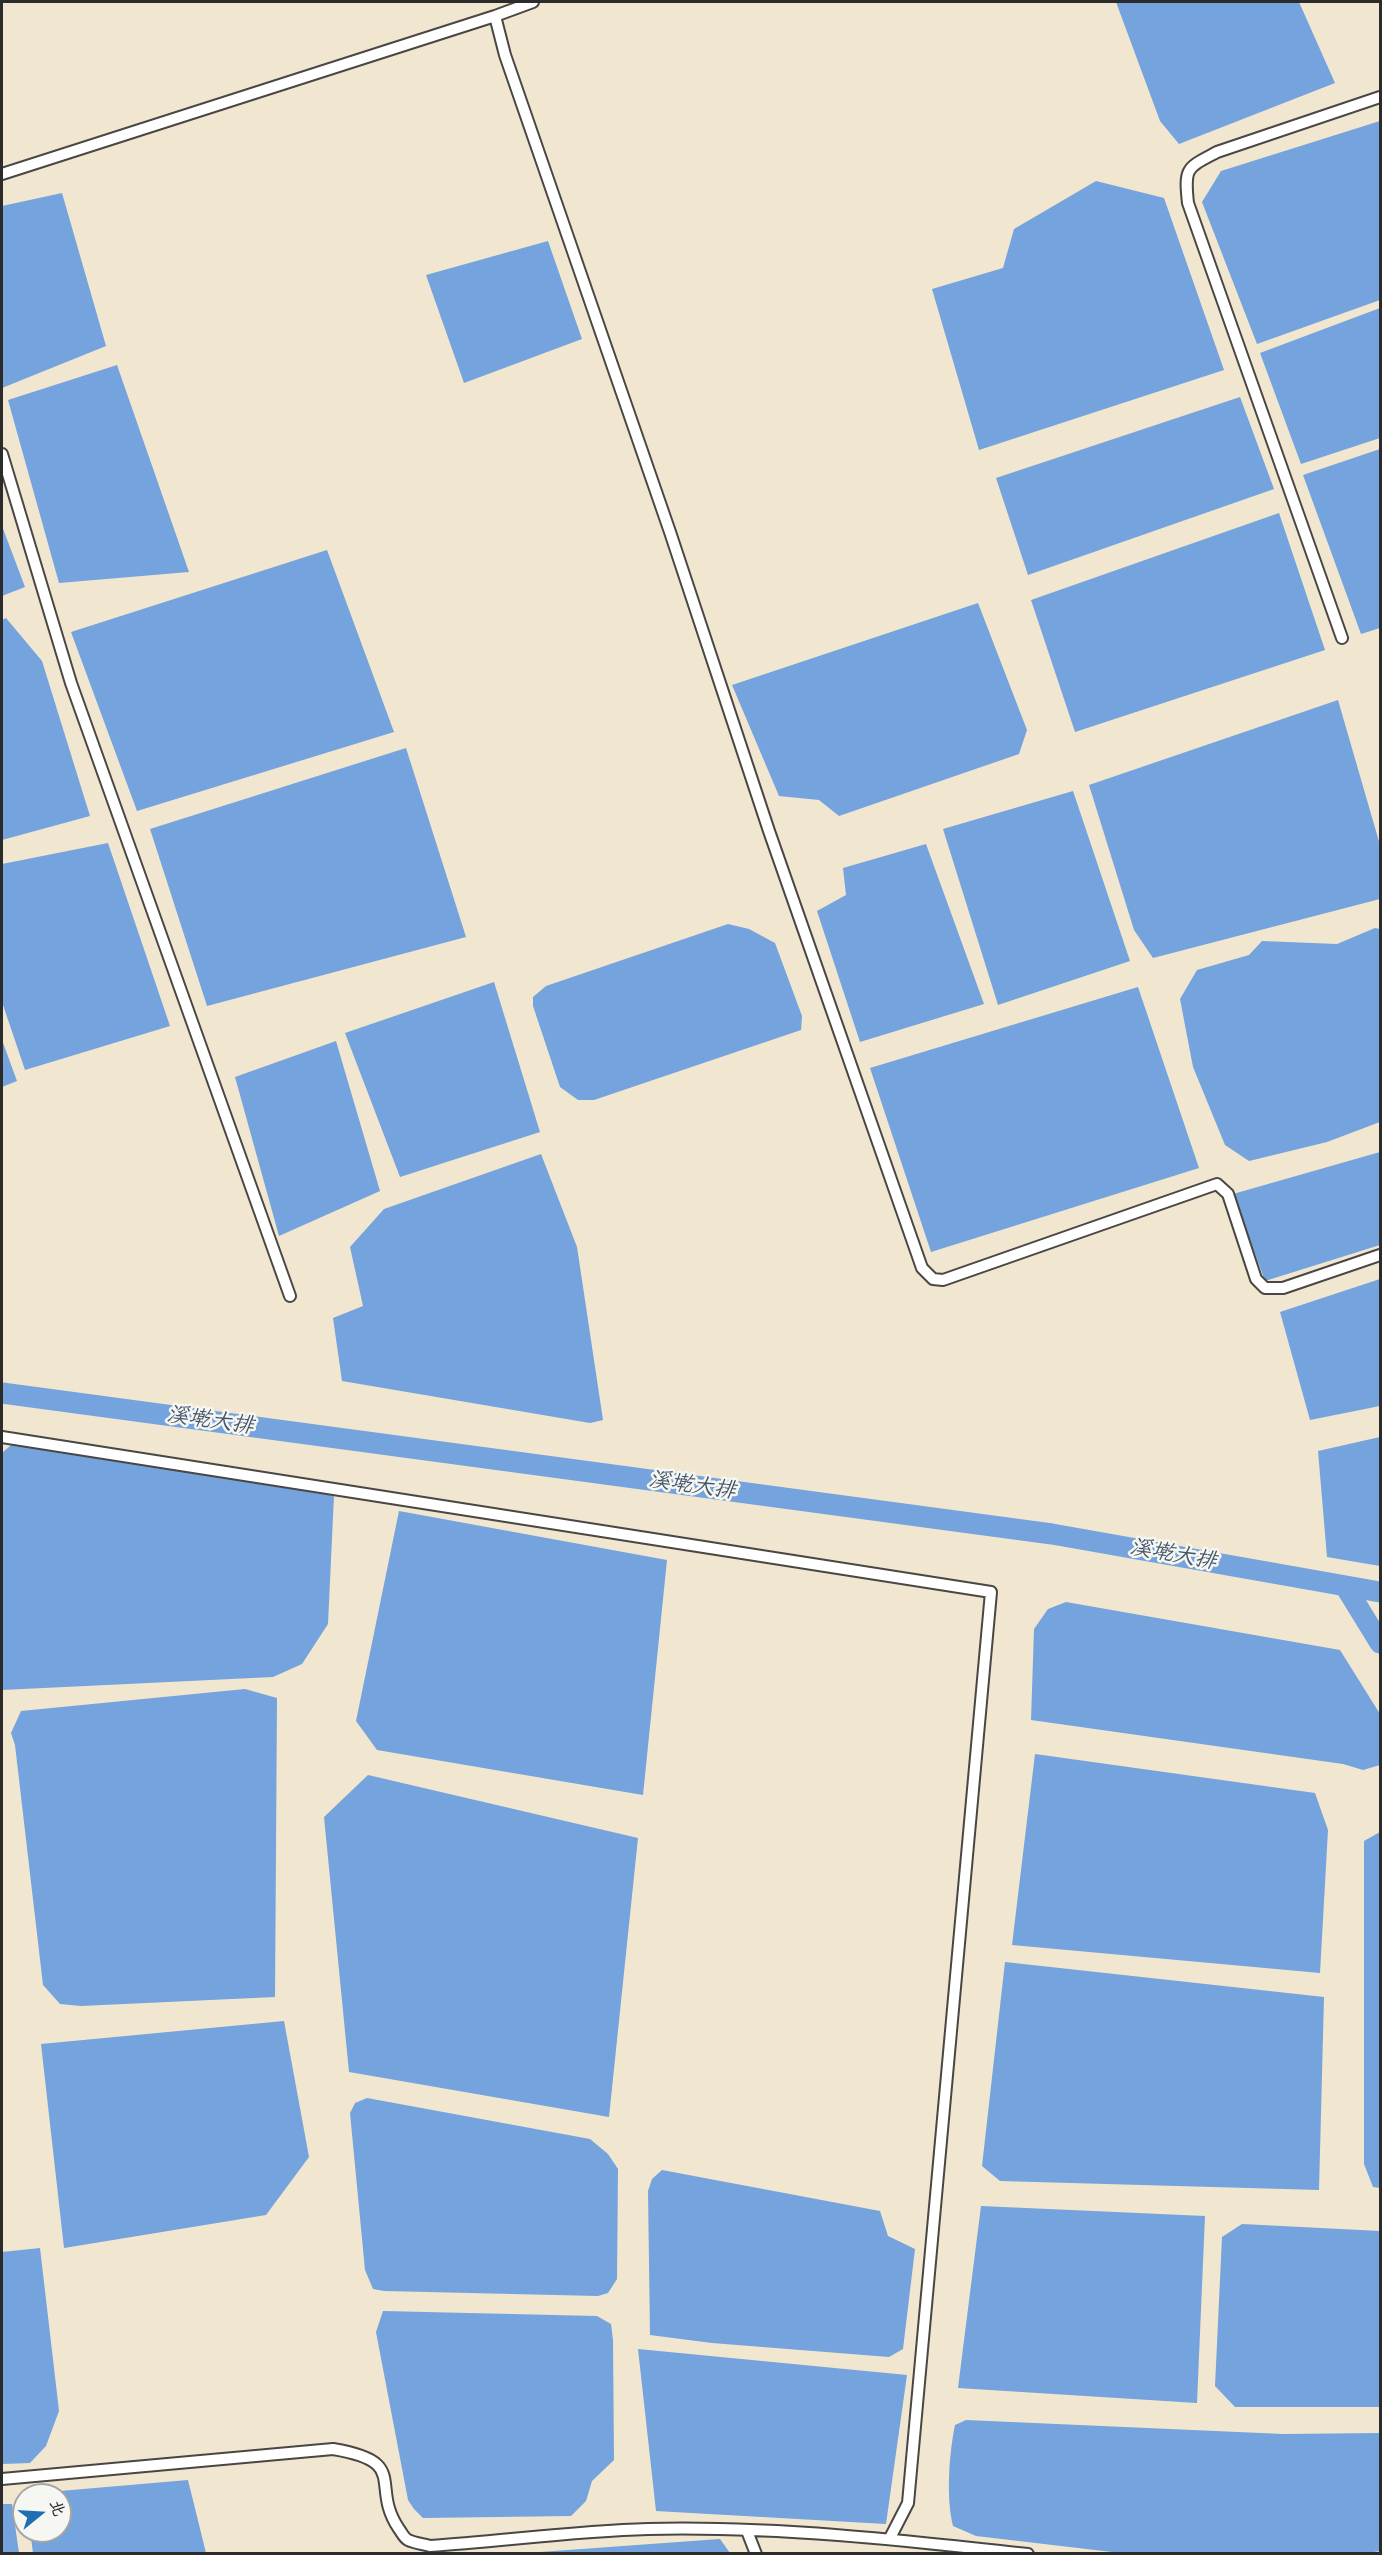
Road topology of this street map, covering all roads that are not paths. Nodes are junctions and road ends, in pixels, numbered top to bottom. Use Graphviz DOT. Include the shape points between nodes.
graph roads {
  1 [pos="533,2"];
  2 [pos="495,16"];
  3 [pos="1380,97"];
  4 [pos="2,174"];
  5 [pos="2,454"];
  6 [pos="1342,638"];
  7 [pos="1380,1255"];
  8 [pos="290,1296"];
  9 [pos="2,1437"];
  10 [pos="2,2479"];
  11 [pos="747,2531"];
  12 [pos="890,2538"];
  13 [pos="756,2553"];
  14 [pos="1029,2553"];
  1 -- 2 [label="lane"];
  2 -- 4 [label="lane"];
  2 -- 7 [label="lane" via="769,831 922,1268 933,1279 943,1280 1217,1184 1228,1194 1256,1279 1265,1288 1283,1288"];
  3 -- 6 [label="lane" via="1217,152 1192,165 1185,178 1188,203"];
  5 -- 8 [label="lane" via="75,694"];
  9 -- 12 [label="lane" via="991,1592 908,2503"];
  10 -- 11 [label="lane" via="333,2449 373,2461 383,2472 393,2520 406,2539 430,2546 647,2529"];
  11 -- 12 [label="lane"];
  11 -- 13 [label="lane"];
  12 -- 14 [label="lane"];
}
